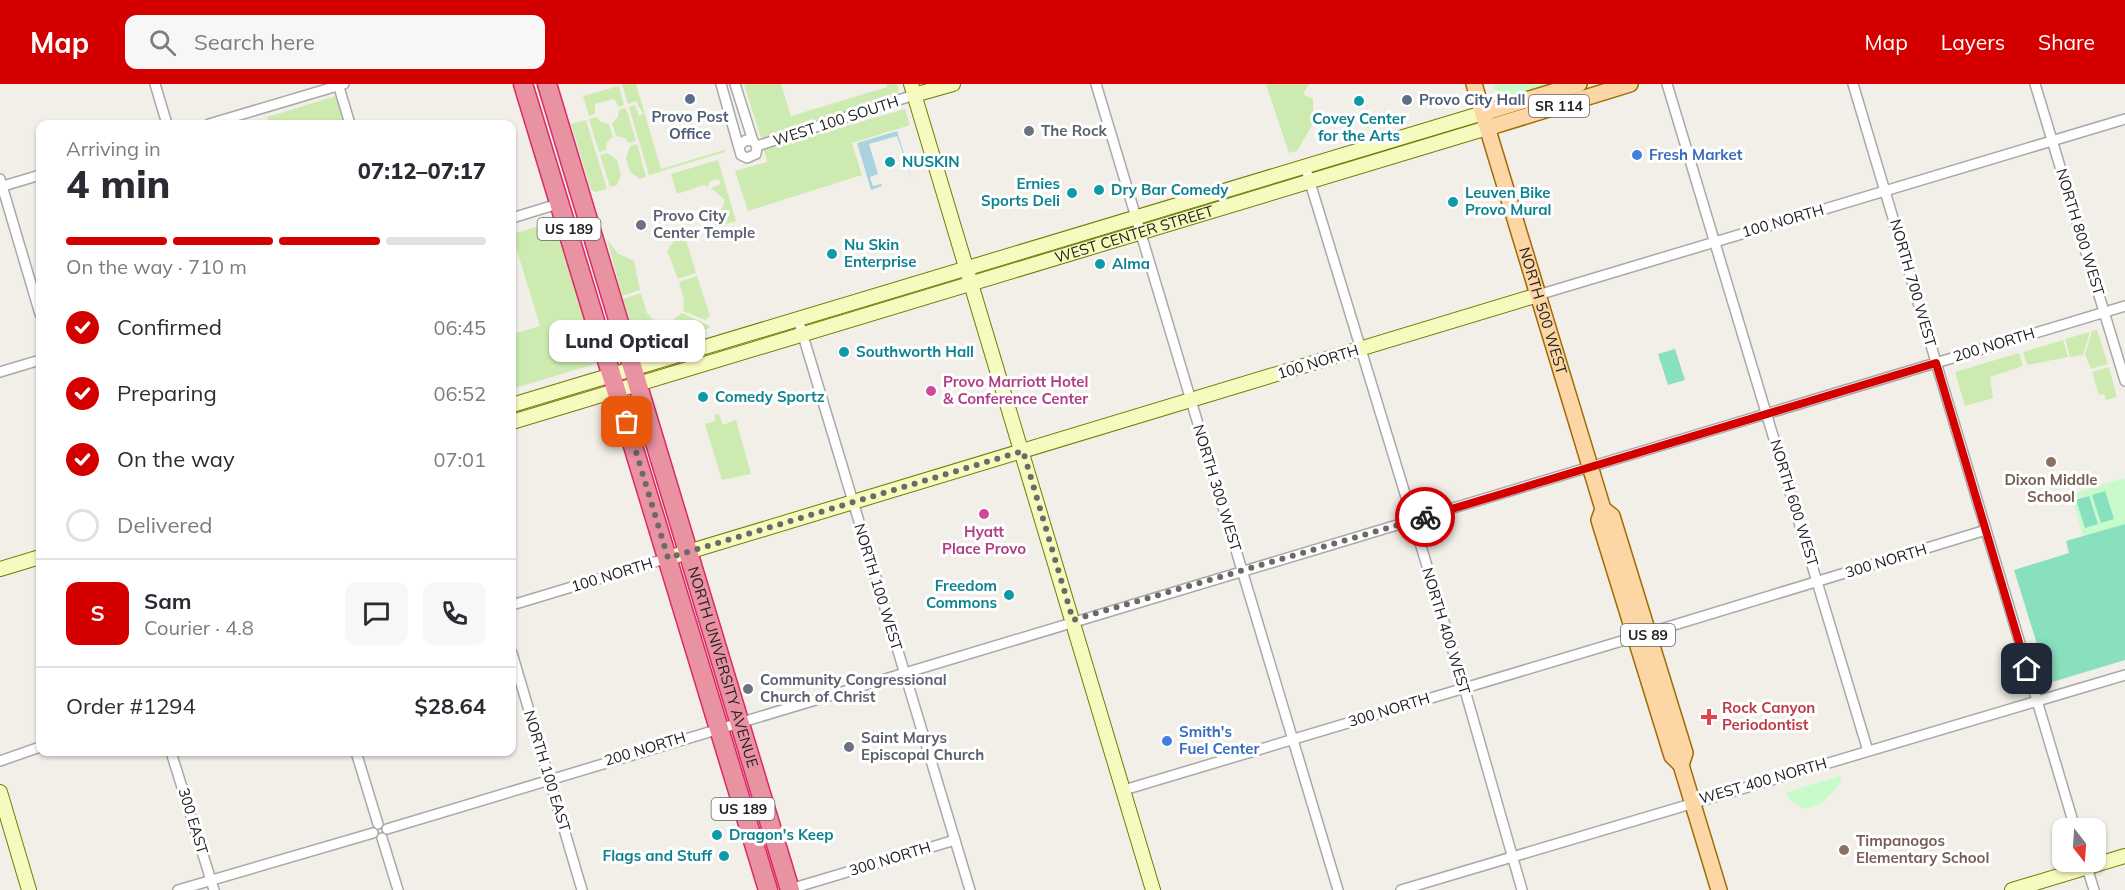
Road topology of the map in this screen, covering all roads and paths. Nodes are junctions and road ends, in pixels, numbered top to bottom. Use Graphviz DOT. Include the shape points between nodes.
graph roads {
  1 [pos="155,84"];
  2 [pos="523,84"];
  3 [pos="548,84"];
  4 [pos="721,84"];
  5 [pos="735,84"];
  6 [pos="953,84"];
  7 [pos="1096,84"];
  8 [pos="1474,84"];
  9 [pos="1579,84"];
  10 [pos="1630,84"];
  11 [pos="1667,84"];
  12 [pos="1853,84"];
  13 [pos="2035,84"];
  14 [pos="340,85"];
  15 [pos="913,90"];
  16 [pos="1483,113"];
  17 [pos="2125,119"];
  18 [pos="166,120"];
  19 [pos="222,120"];
  20 [pos="349,120"];
  21 [pos="1487,128"];
  22 [pos="2052,142"];
  23 [pos="755,144"];
  24 [pos="740,145"];
  25 [pos="1305,166"];
  26 [pos="36,176"];
  27 [pos="1310,182"];
  28 [pos="1,184"];
  29 [pos="1885,192"];
  30 [pos="561,203"];
  31 [pos="516,217"];
  32 [pos="1139,224"];
  33 [pos="1715,242"];
  34 [pos="968,267"];
  35 [pos="973,283"];
  36 [pos="1538,295"];
  37 [pos="36,301"];
  38 [pos="2125,306"];
  39 [pos="2104,312"];
  40 [pos="798,319"];
  41 [pos="803,334"];
  42 [pos="1362,349"];
  43 [pos="36,361"];
  44 [pos="1936,363"];
  45 [pos="0,372"];
  46 [pos="635,376"];
  47 [pos="2125,381"];
  48 [pos="615,382"];
  49 [pos="1190,400"];
  50 [pos="516,404"];
  51 [pos="1767,414"];
  52 [pos="516,420"];
  53 [pos="1023,451"];
  54 [pos="1590,467"];
  55 [pos="853,502"];
  56 [pos="1413,521"];
  57 [pos="1986,530"];
  58 [pos="689,552"];
  59 [pos="36,557"];
  60 [pos="668,558"];
  61 [pos="0,569"];
  62 [pos="1243,571"];
  63 [pos="1817,582"];
  64 [pos="516,604"];
  65 [pos="1073,620"];
  66 [pos="1641,635"];
  67 [pos="516,667"];
  68 [pos="903,671"];
  69 [pos="2125,675"];
  70 [pos="1464,687"];
  71 [pos="2036,700"];
  72 [pos="740,721"];
  73 [pos="719,728"];
  74 [pos="1293,740"];
  75 [pos="36,748"];
  76 [pos="1868,751"];
  77 [pos="172,756"];
  78 [pos="357,756"];
  79 [pos="0,761"];
  80 [pos="549,778"];
  81 [pos="1124,790"];
  82 [pos="0,792"];
  83 [pos="1692,802"];
  84 [pos="2072,818"];
  85 [pos="380,831"];
  86 [pos="955,840"];
  87 [pos="2125,856"];
  88 [pos="1512,857"];
  89 [pos="2106,860"];
  90 [pos="2065,872"];
  91 [pos="2088,872"];
  92 [pos="212,885"];
  93 [pos="29,890"];
  94 [pos="178,890"];
  95 [pos="398,890"];
  96 [pos="582,890"];
  97 [pos="768,890"];
  98 [pos="790,890"];
  99 [pos="970,890"];
  100 [pos="1153,890"];
  101 [pos="1338,890"];
  102 [pos="1401,890"];
  103 [pos="1522,890"];
  104 [pos="1719,890"];
  105 [pos="2012,890"];
  106 [pos="2094,890"];
  1 -- 18 [label="street"];
  2 -- 30 [label="highway, US 189"];
  3 -- 46 [label="highway, US 189"];
  4 -- 24 [label="street"];
  5 -- 23 [label="street"];
  6 -- 15 [label="main road"];
  7 -- 32 [label="street, NORTH 300 WEST"];
  8 -- 16 [label="main road, US 89"];
  9 -- 16 [label="main road, WEST CENTER STREET / SR 114"];
  10 -- 21 [label="main road, WEST CENTER STREET / SR 114"];
  11 -- 33 [label="street, NORTH 600 WEST"];
  12 -- 29 [label="street, NORTH 700 WEST"];
  13 -- 22 [label="street, NORTH 800 WEST"];
  14 -- 19 [label="street"];
  14 -- 20 [label="street"];
  15 -- 23 [label="street, WEST 100 SOUTH"];
  15 -- 34 [label="main road"];
  16 -- 21 [label="main road, NORTH 500 WEST / US 89"];
  16 -- 25 [label="main road, WEST CENTER STREET"];
  17 -- 22 [label="street, 100 NORTH"];
  21 -- 27 [label="main road, WEST CENTER STREET"];
  21 -- 36 [label="main road, NORTH 500 WEST / US 89"];
  22 -- 29 [label="street, 100 NORTH"];
  22 -- 39 [label="street, NORTH 800 WEST"];
  23 -- 24 [label="street" via="746,140"];
  23 -- 24 [label="street" via="754,156 747,158 741,155"];
  25 -- 27 [label="street, NORTH 400 WEST"];
  25 -- 32 [label="main road, WEST CENTER STREET"];
  26 -- 28 [label="street"];
  27 -- 32 [label="main road, WEST CENTER STREET"];
  27 -- 42 [label="street, NORTH 400 WEST"];
  28 -- 37 [label="street"];
  29 -- 33 [label="street, 100 NORTH"];
  29 -- 44 [label="street, NORTH 700 WEST"];
  30 -- 31 [label="street"];
  30 -- 48 [label="highway, US 189"];
  32 -- 34 [label="main road, WEST CENTER STREET"];
  32 -- 35 [label="main road, WEST CENTER STREET"];
  32 -- 49 [label="street, NORTH 300 WEST"];
  33 -- 36 [label="street, 100 NORTH"];
  33 -- 51 [label="street, NORTH 600 WEST"];
  34 -- 35 [label="main road"];
  34 -- 40 [label="main road, WEST CENTER STREET"];
  35 -- 41 [label="main road, WEST CENTER STREET"];
  35 -- 53 [label="main road"];
  36 -- 42 [label="main road, 100 NORTH"];
  36 -- 54 [label="main road, NORTH 500 WEST / US 89"];
  38 -- 39 [label="street, 200 NORTH"];
  39 -- 44 [label="street, 200 NORTH"];
  39 -- 47 [label="street, NORTH 800 WEST"];
  40 -- 41 [label="street, NORTH 100 WEST"];
  40 -- 46 [label="main road, WEST CENTER STREET"];
  41 -- 46 [label="main road, WEST CENTER STREET"];
  41 -- 55 [label="street, NORTH 100 WEST"];
  42 -- 49 [label="main road, 100 NORTH"];
  42 -- 56 [label="street, NORTH 400 WEST"];
  43 -- 45 [label="street"];
  44 -- 51 [label="street, 200 NORTH"];
  44 -- 57 [label="street, NORTH 700 WEST"];
  46 -- 48 [label="main road"];
  46 -- 58 [label="highway, NORTH UNIVERSITY AVENUE / US 189"];
  48 -- 50 [label="main road"];
  48 -- 52 [label="main road"];
  48 -- 60 [label="highway, NORTH UNIVERSITY AVENUE / US 189"];
  49 -- 53 [label="main road, 100 NORTH"];
  49 -- 62 [label="street, NORTH 300 WEST"];
  51 -- 54 [label="street, 200 NORTH"];
  51 -- 63 [label="street, NORTH 600 WEST"];
  53 -- 55 [label="main road, 100 NORTH"];
  53 -- 65 [label="main road"];
  54 -- 56 [label="street, 200 NORTH"];
  54 -- 66 [label="main road, NORTH 500 WEST / US 89" via="1603,509 1612,516"];
  55 -- 58 [label="main road, 100 NORTH"];
  55 -- 68 [label="street, NORTH 100 WEST"];
  56 -- 62 [label="street, 200 NORTH"];
  56 -- 70 [label="street, NORTH 400 WEST"];
  57 -- 63 [label="street, 300 NORTH"];
  57 -- 71 [label="street, NORTH 700 WEST"];
  58 -- 60 [label="main road, 100 NORTH"];
  58 -- 72 [label="highway, NORTH UNIVERSITY AVENUE / US 189"];
  59 -- 61 [label="main road"];
  60 -- 64 [label="street, 100 NORTH"];
  60 -- 73 [label="highway, NORTH UNIVERSITY AVENUE / US 189"];
  62 -- 65 [label="street, 200 NORTH"];
  62 -- 74 [label="street, NORTH 300 WEST"];
  63 -- 66 [label="street, 300 NORTH"];
  63 -- 76 [label="street, NORTH 600 WEST"];
  65 -- 68 [label="street, 200 NORTH"];
  65 -- 81 [label="main road"];
  66 -- 70 [label="street, 300 NORTH"];
  66 -- 83 [label="main road, NORTH 500 WEST / US 89" via="1685,753 1681,765"];
  67 -- 80 [label="street, NORTH 100 EAST"];
  68 -- 72 [label="street, 200 NORTH"];
  68 -- 86 [label="street, NORTH 100 WEST"];
  69 -- 71 [label="street, WEST 400 NORTH"];
  70 -- 74 [label="street, 300 NORTH"];
  70 -- 88 [label="street, NORTH 400 WEST"];
  71 -- 76 [label="street, WEST 400 NORTH"];
  71 -- 84 [label="street, NORTH 700 WEST"];
  72 -- 73 [label="street, 200 NORTH"];
  72 -- 98 [label="highway, NORTH UNIVERSITY AVENUE / US 189"];
  73 -- 80 [label="street, 200 NORTH"];
  73 -- 97 [label="highway, NORTH UNIVERSITY AVENUE / US 189"];
  74 -- 81 [label="street, 300 NORTH"];
  74 -- 101 [label="street, NORTH 300 WEST"];
  75 -- 79 [label="street"];
  76 -- 83 [label="street, WEST 400 NORTH"];
  77 -- 92 [label="street, 300 EAST"];
  78 -- 85 [label="street"];
  80 -- 85 [label="street, 200 NORTH"];
  80 -- 96 [label="street, NORTH 100 EAST"];
  81 -- 100 [label="main road"];
  82 -- 93 [label="main road"];
  83 -- 88 [label="street, WEST 400 NORTH"];
  83 -- 104 [label="main road, NORTH 500 WEST / US 89"];
  85 -- 92 [label="street, 200 NORTH"];
  85 -- 95 [label="street"];
  86 -- 98 [label="street, 300 NORTH"];
  86 -- 99 [label="street, NORTH 100 WEST"];
  87 -- 89 [label="main road"];
  88 -- 102 [label="street, WEST 400 NORTH"];
  88 -- 103 [label="street, NORTH 400 WEST"];
  90 -- 105 [label="main road"];
  91 -- 106 [label="street"];
  92 -- 94 [label="street, 200 NORTH"];
}
